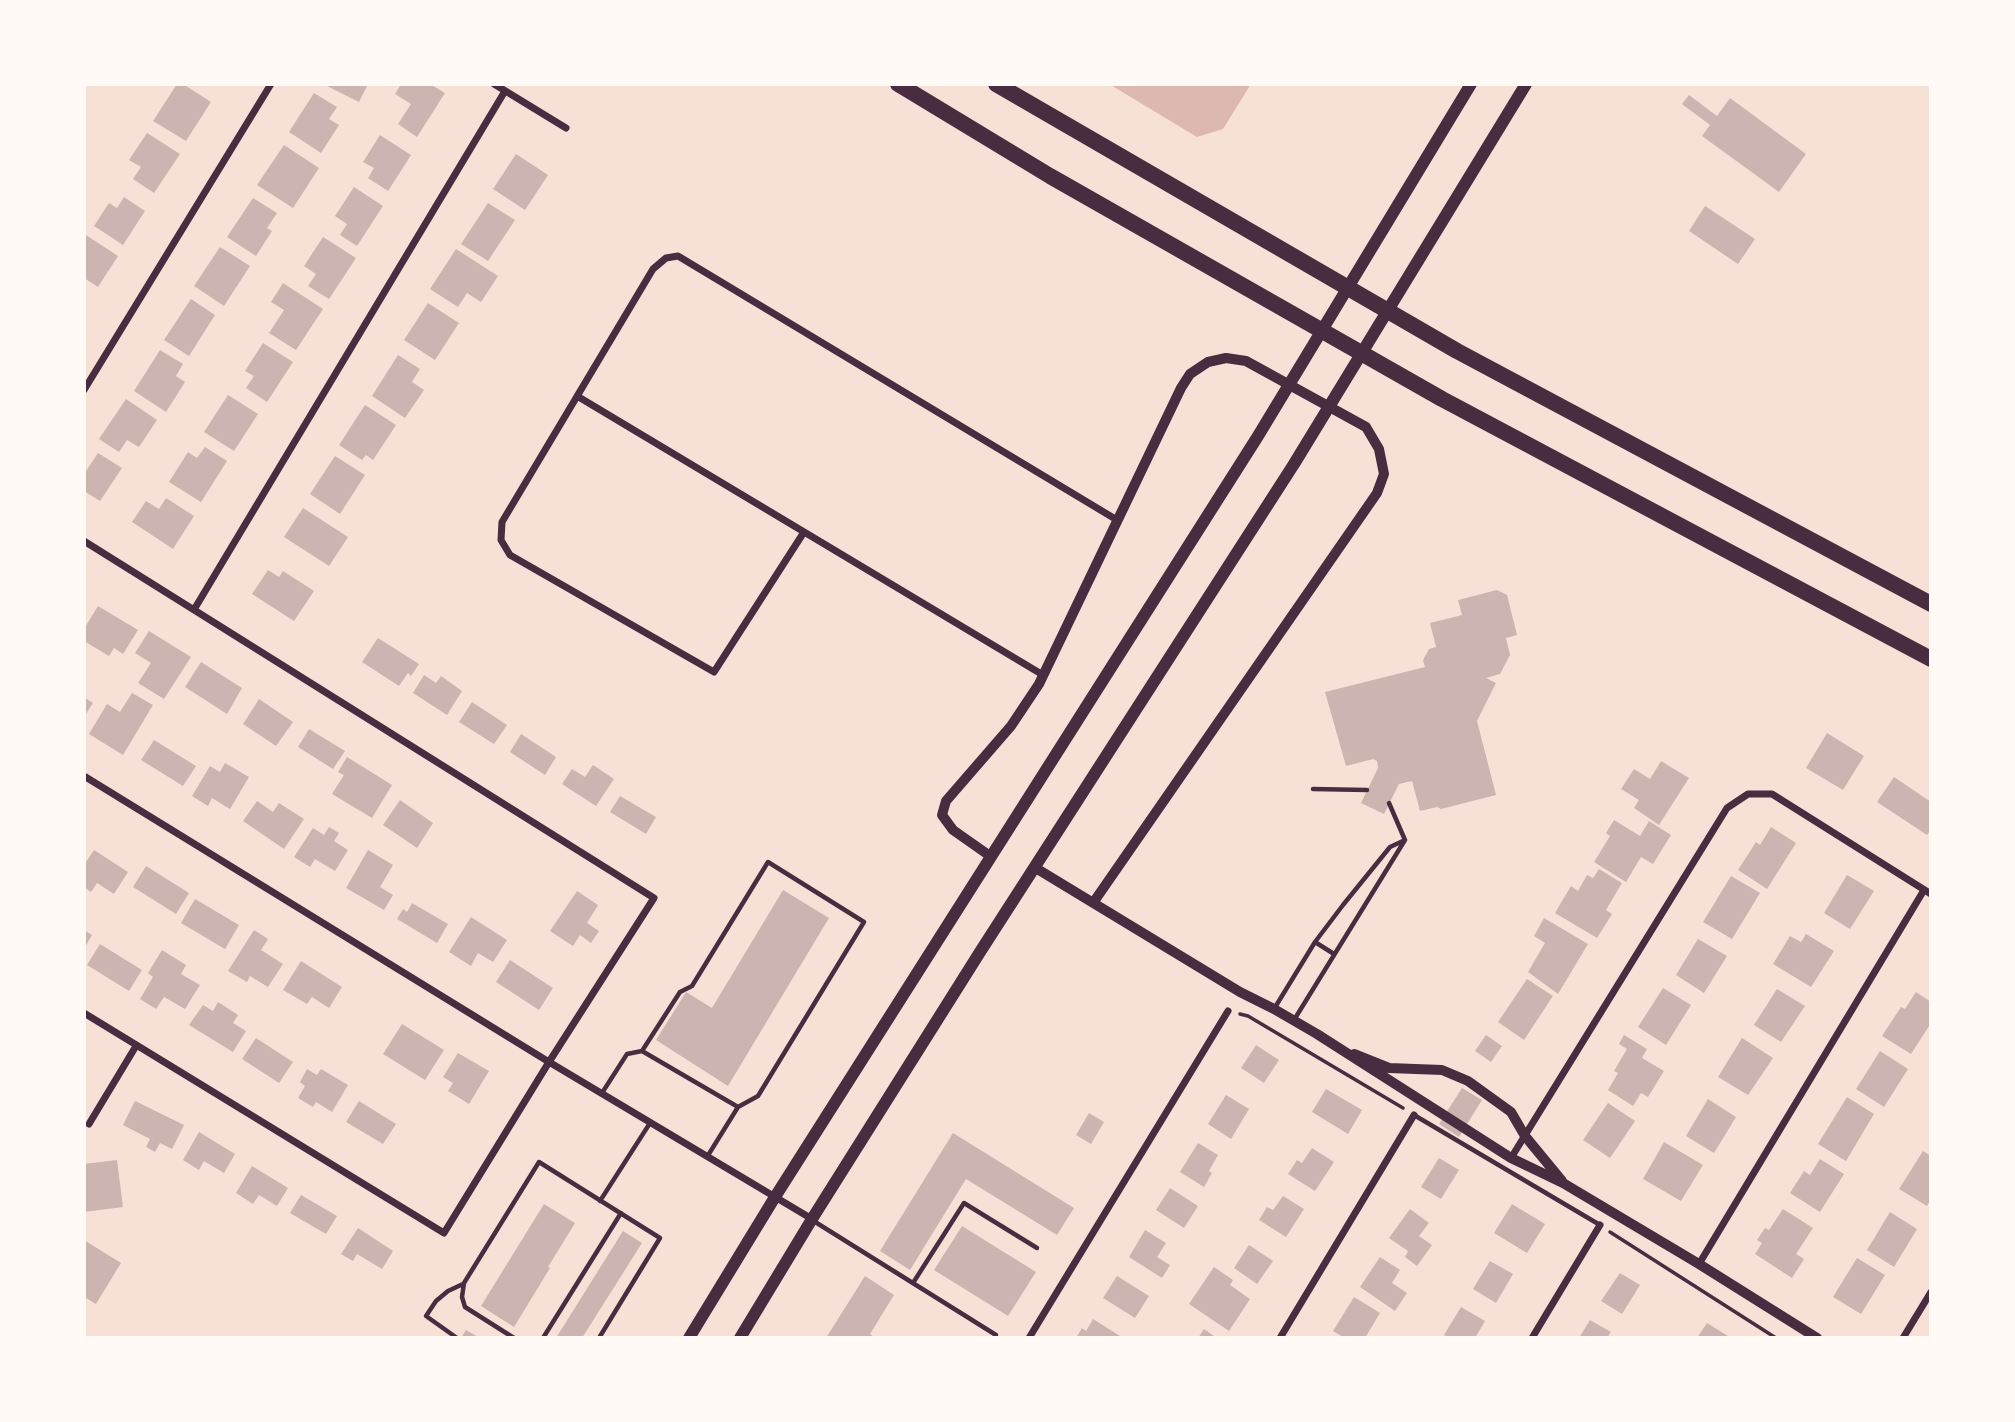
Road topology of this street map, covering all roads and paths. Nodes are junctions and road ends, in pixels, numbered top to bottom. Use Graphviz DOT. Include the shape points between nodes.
graph roads {
  1 [pos="271,84"];
  2 [pos="494,84"];
  3 [pos="898,84"];
  4 [pos="996,84"];
  5 [pos="1471,84"];
  6 [pos="1526,84"];
  7 [pos="505,91"];
  8 [pos="566,128"];
  9 [pos="84,390"];
  10 [pos="577,396"];
  11 [pos="1118,520"];
  12 [pos="804,532"];
  13 [pos="84,541"];
  14 [pos="1931,604"];
  15 [pos="195,608"];
  16 [pos="1931,659"];
  17 [pos="1043,676"];
  18 [pos="84,776"];
  19 [pos="1313,789"];
  20 [pos="1367,790"];
  21 [pos="1389,803"];
  22 [pos="1405,840"];
  23 [pos="990,856"];
  24 [pos="1034,867"];
  25 [pos="1928,892"];
  26 [pos="1093,902"];
  27 [pos="1315,942"];
  28 [pos="1334,954"];
  29 [pos="1274,1009"];
  30 [pos="1228,1011"];
  31 [pos="84,1013"];
  32 [pos="1293,1020"];
  33 [pos="136,1045"];
  34 [pos="1331,1045"];
  35 [pos="642,1051"];
  36 [pos="549,1062"];
  37 [pos="602,1094"];
  38 [pos="738,1107"];
  39 [pos="1414,1115"];
  40 [pos="650,1123"];
  41 [pos="89,1124"];
  42 [pos="1525,1136"];
  43 [pos="707,1157"];
  44 [pos="1511,1158"];
  45 [pos="1563,1183"];
  46 [pos="775,1197"];
  47 [pos="600,1200"];
  48 [pos="621,1213"];
  49 [pos="811,1219"];
  50 [pos="1600,1225"];
  51 [pos="1037,1248"];
  52 [pos="1699,1264"];
  53 [pos="464,1283"];
  54 [pos="913,1283"];
  55 [pos="1931,1292"];
  56 [pos="996,1335"];
  57 [pos="457,1338"];
  58 [pos="514,1338"];
  59 [pos="543,1338"];
  60 [pos="599,1338"];
  61 [pos="690,1338"];
  62 [pos="740,1338"];
  63 [pos="1030,1338"];
  64 [pos="1280,1338"];
  65 [pos="1532,1338"];
  66 [pos="1776,1338"];
  67 [pos="1816,1338"];
  68 [pos="1903,1338"];
  1 -- 9 [label="street"];
  2 -- 7 [label="street"];
  3 -- 16 [label="highway" via="1442,399"];
  4 -- 14 [label="highway" via="1457,351"];
  5 -- 23 [label="main road" via="1258,436"];
  6 -- 24 [label="main road" via="1294,464"];
  7 -- 8 [label="street"];
  7 -- 15 [label="street"];
  10 -- 11 [label="street" via="653,269 677,256"];
  10 -- 12 [label="street"];
  10 -- 12 [label="street" via="502,522 501,540 510,555 714,672"];
  11 -- 17 [label="street"];
  11 -- 26 [label="street" via="1181,388 1190,374 1208,362 1226,358 1246,361 1366,428 1379,449 1384,474 1377,493"];
  12 -- 17 [label="street"];
  13 -- 15 [label="street"];
  15 -- 36 [label="street" via="654,898"];
  17 -- 23 [label="street" via="1011,726 946,801 942,815 953,830"];
  18 -- 36 [label="street"];
  19 -- 20 [label="lane"];
  21 -- 22 [label="lane"];
  22 -- 27 [label="lane" via="1390,847"];
  22 -- 28 [label="lane"];
  23 -- 46 [label="main road"];
  24 -- 26 [label="street"];
  24 -- 49 [label="main road"];
  25 -- 42 [label="street" via="1772,794 1748,794 1727,808"];
  25 -- 52 [label="street"];
  26 -- 29 [label="street"];
  27 -- 28 [label="lane"];
  27 -- 29 [label="lane"];
  28 -- 32 [label="lane"];
  29 -- 32 [label="street"];
  30 -- 39 [label="path" via="1248,1016"];
  30 -- 63 [label="street"];
  31 -- 33 [label="street"];
  32 -- 34 [label="street"];
  33 -- 36 [label="street" via="444,1233"];
  33 -- 41 [label="street"];
  34 -- 42 [label="street" via="1389,1068 1442,1070 1468,1081 1511,1112"];
  34 -- 44 [label="street"];
  35 -- 37 [label="lane" via="627,1054"];
  35 -- 38 [label="lane"];
  35 -- 38 [label="lane" via="680,992 692,986 768,862 864,922 758,1097"];
  36 -- 37 [label="street"];
  37 -- 40 [label="street"];
  38 -- 43 [label="lane"];
  39 -- 50 [label="lane"];
  39 -- 64 [label="street"];
  40 -- 43 [label="street"];
  40 -- 47 [label="lane"];
  42 -- 44 [label="street"];
  42 -- 45 [label="street"];
  43 -- 46 [label="street"];
  44 -- 45 [label="street"];
  45 -- 52 [label="street"];
  46 -- 49 [label="street"];
  46 -- 61 [label="main road"];
  47 -- 48 [label="lane"];
  47 -- 53 [label="lane" via="539,1162"];
  48 -- 59 [label="lane"];
  48 -- 60 [label="lane" via="660,1238"];
  49 -- 54 [label="lane"];
  49 -- 62 [label="main road"];
  50 -- 65 [label="street"];
  50 -- 66 [label="path"];
  51 -- 54 [label="lane" via="964,1203"];
  52 -- 67 [label="street"];
  53 -- 57 [label="lane" via="448,1290 426,1316"];
  53 -- 58 [label="lane" via="465,1307"];
  54 -- 56 [label="lane"];
  55 -- 68 [label="street"];
}
